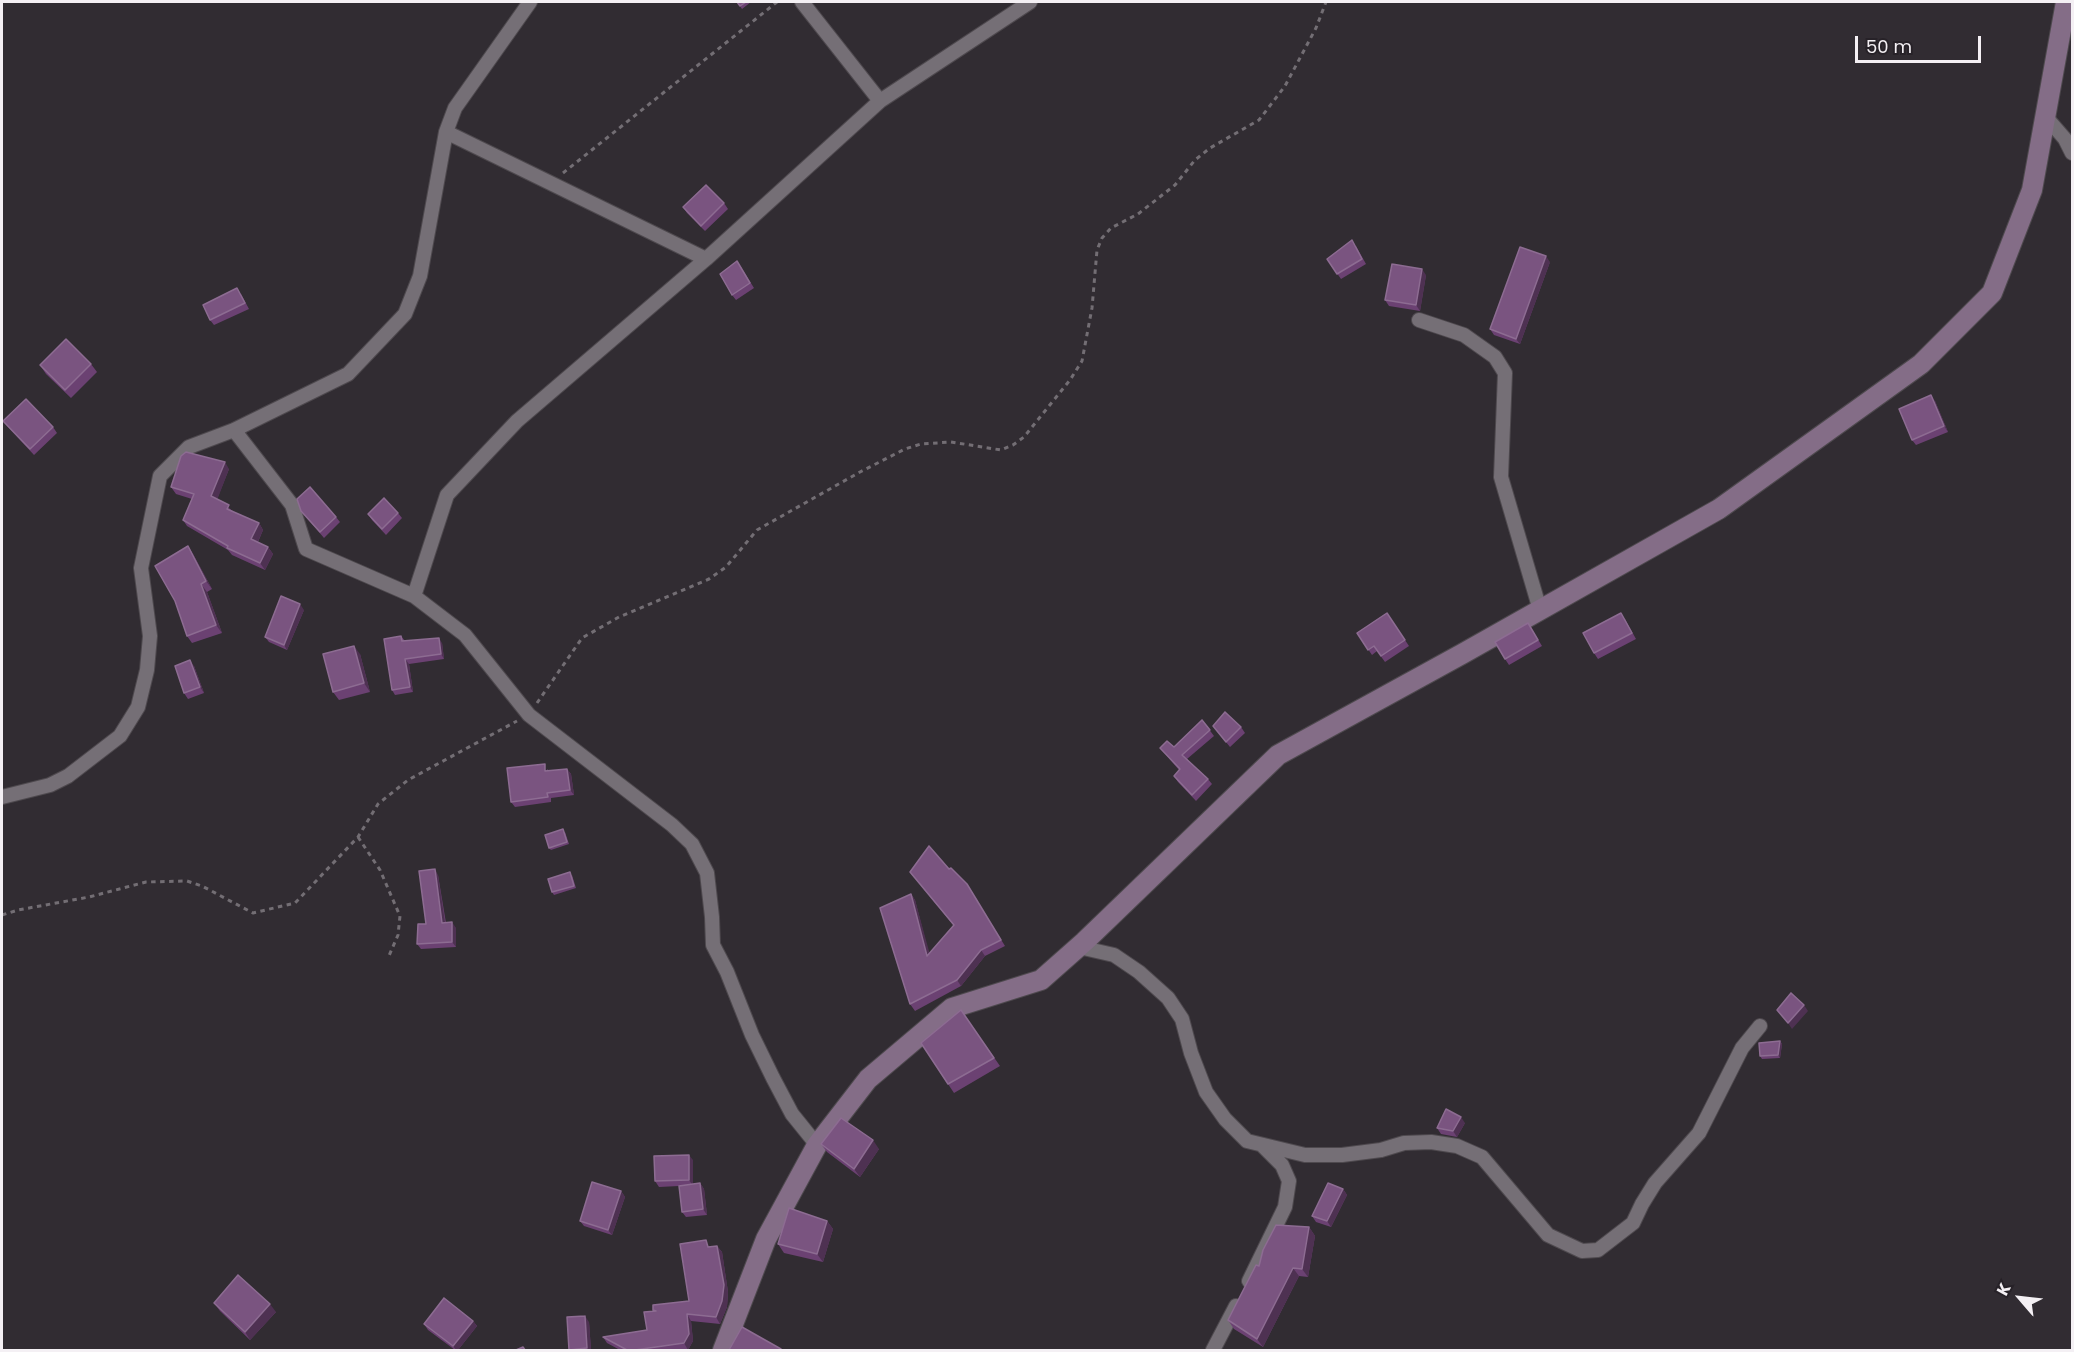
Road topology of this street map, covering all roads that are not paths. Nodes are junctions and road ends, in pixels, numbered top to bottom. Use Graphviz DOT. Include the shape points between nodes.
graph roads {
  1 [pos="530,2"];
  2 [pos="802,2"];
  3 [pos="1030,2"];
  4 [pos="2066,2"];
  5 [pos="880,100"];
  6 [pos="2045,116"];
  7 [pos="446,132"];
  8 [pos="2073,153"];
  9 [pos="706,259"];
  10 [pos="1419,320"];
  11 [pos="234,430"];
  12 [pos="414,596"];
  13 [pos="1540,610"];
  14 [pos="2,797"];
  15 [pos="1079,947"];
  16 [pos="1760,1026"];
  17 [pos="817,1145"];
  18 [pos="1262,1145"];
  19 [pos="723,1350"];
  20 [pos="1213,1350"];
  1 -- 7 [label="street" via="455,108"];
  2 -- 5 [label="street"];
  3 -- 5 [label="street"];
  4 -- 6 [label="street"];
  5 -- 9 [label="street"];
  6 -- 8 [label="street"];
  6 -- 13 [label="street" via="2031,190 1992,293 1921,364 1719,509"];
  7 -- 9 [label="street"];
  7 -- 11 [label="street" via="420,276 405,314 348,374"];
  9 -- 12 [label="street" via="517,421 447,495"];
  10 -- 13 [label="street" via="1464,335 1495,357 1505,373 1501,477"];
  11 -- 12 [label="street" via="292,505 306,549"];
  11 -- 14 [label="street" via="189,447 160,476 141,568 150,636 147,670 138,707 120,736 68,776 50,785"];
  12 -- 17 [label="street" via="465,635 529,715 692,844 706,873 713,945 773,1078 792,1114"];
  13 -- 15 [label="street" via="1278,755"];
  15 -- 17 [label="street" via="1041,980 952,1008 868,1078"];
  15 -- 18 [label="street" via="1114,955 1168,998 1182,1019 1206,1092 1247,1141"];
  16 -- 18 [label="street" via="1742,1048 1699,1133 1655,1183 1633,1223 1598,1250 1582,1251 1548,1234 1482,1157 1457,1146 1404,1143 1342,1155 1305,1155"];
  17 -- 19 [label="street" via="766,1239"];
  18 -- 20 [label="street" via="1282,1165 1289,1181 1284,1207"];
}
